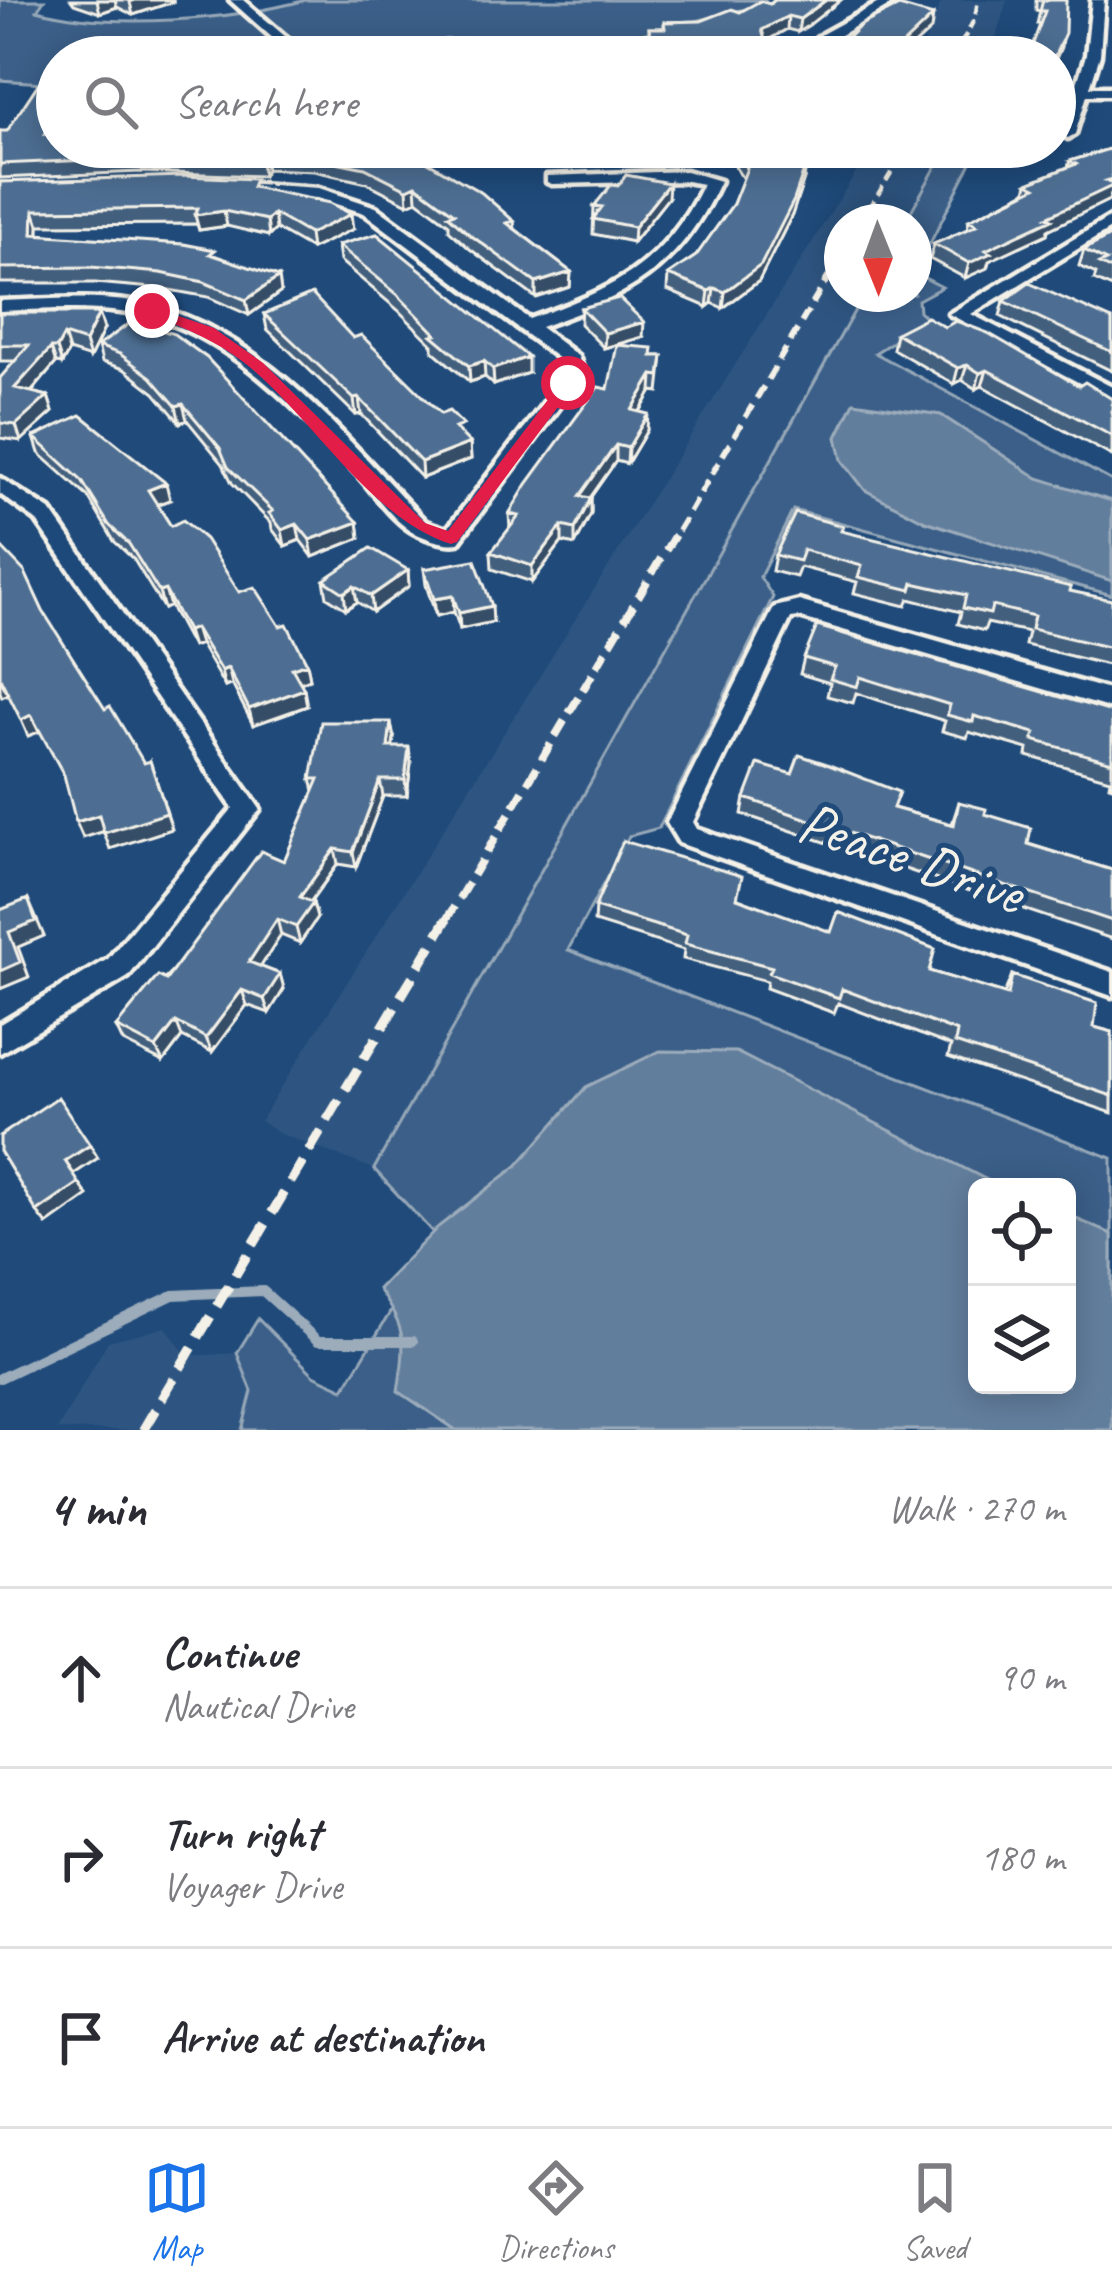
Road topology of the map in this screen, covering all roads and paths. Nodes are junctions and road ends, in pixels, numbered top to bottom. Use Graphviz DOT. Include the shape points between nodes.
graph roads {
  1 [pos="236,0"];
  2 [pos="893,0"];
  3 [pos="1098,0"];
  4 [pos="1105,21"];
  5 [pos="278,36"];
  6 [pos="829,36"];
  7 [pos="1112,91"];
  8 [pos="1082,92"];
  9 [pos="1076,111"];
  10 [pos="553,179"];
  11 [pos="214,187"];
  12 [pos="1112,221"];
  13 [pos="1092,232"];
  14 [pos="1112,241"];
  15 [pos="0,305"];
  16 [pos="527,326"];
  17 [pos="1112,394"];
  18 [pos="0,484"];
  19 [pos="1112,700"];
  20 [pos="1112,984"];
  21 [pos="0,1040"];
  1 -- 5 [label="street"];
  2 -- 6 [label="street"];
  3 -- 4 [label="street"];
  4 -- 8 [label="street"];
  7 -- 8 [label="street"];
  8 -- 9 [label="street"];
  10 -- 16 [label="street" via="712,181 697,220 656,268 608,297"];
  11 -- 16 [label="street" via="319,193 370,210"];
  12 -- 13 [label="street"];
  13 -- 14 [label="street"];
  13 -- 17 [label="street" via="958,314"];
  15 -- 16 [label="street" via="152,311 208,331 258,367 419,526 451,538 575,374 572,360"];
  18 -- 21 [label="street" via="43,514 247,809 118,968"];
  19 -- 20 [label="street, Peace Drive" via="799,609 783,612 680,823 688,836"];
}
